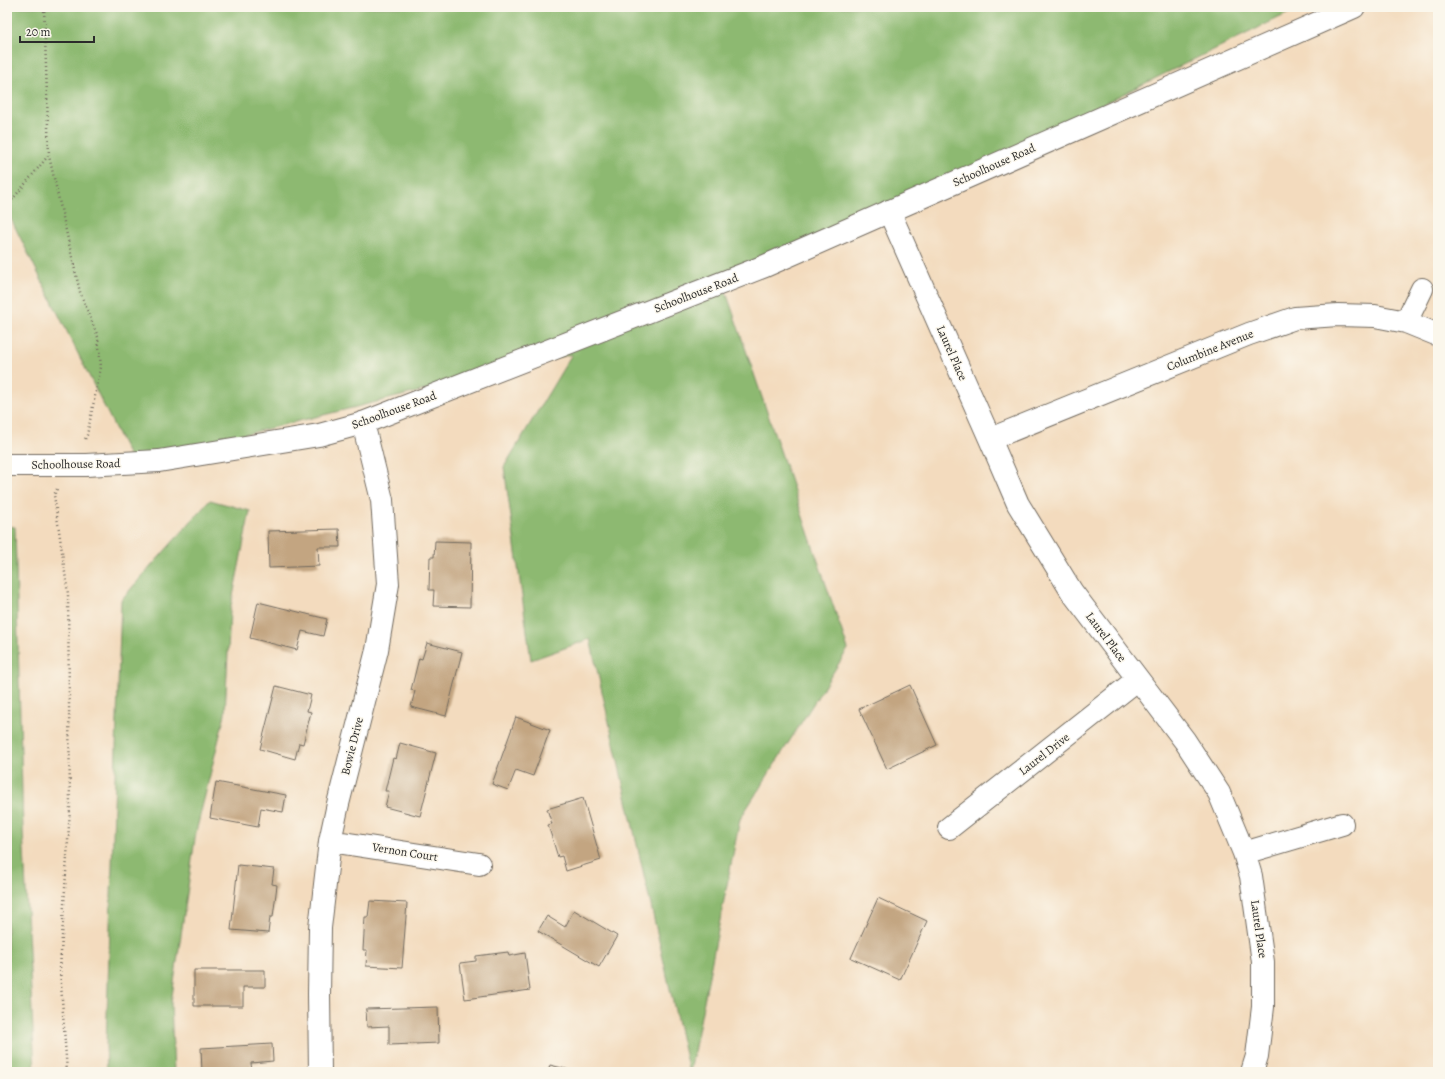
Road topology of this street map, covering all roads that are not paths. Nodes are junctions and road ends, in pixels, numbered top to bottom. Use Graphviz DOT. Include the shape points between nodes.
graph roads {
  1 [pos="1354,7"];
  2 [pos="889,211"];
  3 [pos="1422,289"];
  4 [pos="1406,322"];
  5 [pos="1438,335"];
  6 [pos="363,423"];
  7 [pos="990,439"];
  8 [pos="7,465"];
  9 [pos="1138,680"];
  10 [pos="1342,824"];
  11 [pos="949,828"];
  12 [pos="330,841"];
  13 [pos="1244,853"];
  14 [pos="479,864"];
  15 [pos="320,1072"];
  16 [pos="1252,1072"];
  1 -- 2 [label="street, Schoolhouse Road"];
  2 -- 6 [label="street, Schoolhouse Road" via="765,266"];
  2 -- 7 [label="street, Laurel Place"];
  3 -- 4 [label="street"];
  4 -- 5 [label="street, Columbine Avenue"];
  4 -- 7 [label="street, Columbine Avenue" via="1375,316 1295,318 1249,334"];
  6 -- 8 [label="street, Schoolhouse Road" via="319,435 159,461"];
  6 -- 12 [label="street, Bowie Drive" via="382,500 388,584 377,650"];
  7 -- 9 [label="street, Laurel Place" via="1018,504 1068,585"];
  9 -- 11 [label="street, Laurel Drive"];
  9 -- 13 [label="street, Laurel Place" via="1185,741 1219,793"];
  10 -- 13 [label="street"];
  12 -- 14 [label="street, Vernon Court"];
  12 -- 15 [label="street, Bowie Drive" via="320,928"];
  13 -- 16 [label="street, Laurel Place" via="1251,876 1263,962 1263,1007 1257,1056"];
}
